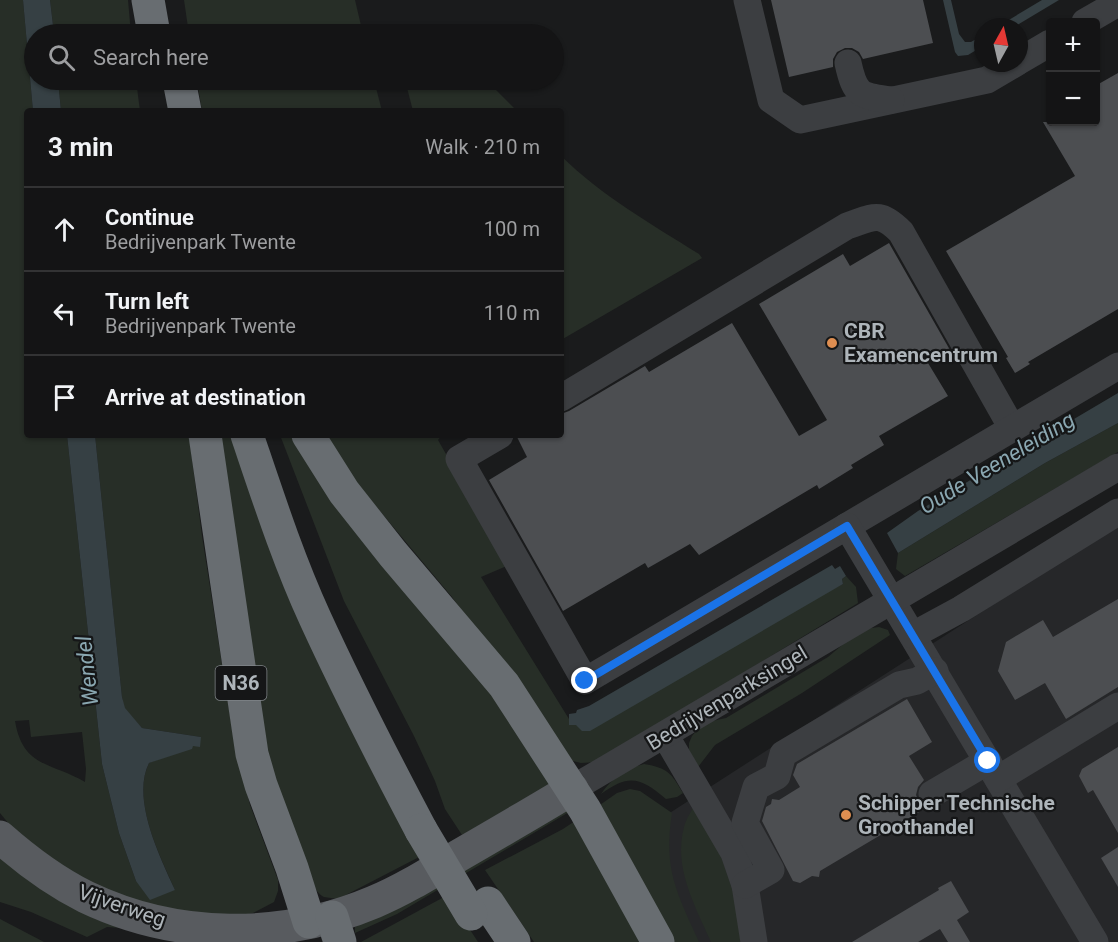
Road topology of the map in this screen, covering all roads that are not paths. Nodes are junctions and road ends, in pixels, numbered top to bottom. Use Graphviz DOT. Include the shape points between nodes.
graph roads {
  1 [pos="148,0"];
  2 [pos="166,0"];
  3 [pos="747,0"];
  4 [pos="1118,3"];
  5 [pos="1092,18"];
  6 [pos="152,24"];
  7 [pos="170,24"];
  8 [pos="1046,45"];
  9 [pos="1028,56"];
  10 [pos="848,63"];
  11 [pos="1000,72"];
  12 [pos="163,90"];
  13 [pos="181,90"];
  14 [pos="891,100"];
  15 [pos="166,108"];
  16 [pos="184,108"];
  17 [pos="1118,366"];
  18 [pos="564,396"];
  19 [pos="1012,428"];
  20 [pos="205,438"];
  21 [pos="248,438"];
  22 [pos="266,438"];
  23 [pos="310,438"];
  24 [pos="495,438"];
  25 [pos="1118,467"];
  26 [pos="1118,512"];
  27 [pos="847,526"];
  28 [pos="893,600"];
  29 [pos="913,635"];
  30 [pos="937,675"];
  31 [pos="907,699"];
  32 [pos="1118,706"];
  33 [pos="665,735"];
  34 [pos="989,764"];
  35 [pos="572,789"];
  36 [pos="929,789"];
  37 [pos="430,825"];
  38 [pos="0,837"];
  39 [pos="745,885"];
  40 [pos="480,908"];
  41 [pos="327,927"];
  42 [pos="491,942"];
  43 [pos="514,942"];
  44 [pos="658,942"];
  45 [pos="754,942"];
  46 [pos="1095,942"];
  1 -- 6 [label="highway"];
  2 -- 7 [label="highway"];
  3 -- 14 [label="street" via="771,100 800,120"];
  4 -- 5 [label="street"];
  8 -- 9 [label="street"];
  10 -- 14 [label="street" via="852,84 866,96"];
  11 -- 14 [label="street" via="987,80"];
  12 -- 15 [label="highway"];
  13 -- 16 [label="highway"];
  17 -- 19 [label="street"];
  18 -- 19 [label="street" via="847,226 876,216 890,221 901,232"];
  19 -- 27 [label="street"];
  20 -- 41 [label="highway, N36" via="252,754 292,868"];
  21 -- 37 [label="highway" via="315,617 370,733"];
  22 -- 37 [label="highway" via="351,651"];
  23 -- 35 [label="highway" via="351,501 504,685"];
  24 -- 27 [label="street" via="459,459 585,681"];
  25 -- 28 [label="street, Bedrijvenparksingel"];
  26 -- 29 [label="street"];
  27 -- 28 [label="street"];
  28 -- 29 [label="street"];
  28 -- 33 [label="street, Bedrijvenparksingel"];
  29 -- 30 [label="street"];
  30 -- 31 [label="street"];
  30 -- 34 [label="street"];
  30 -- 39 [label="street" via="898,685 783,754 777,776 756,787 745,823 771,870"];
  32 -- 34 [label="street"];
  33 -- 35 [label="street, Bedrijvenparksingel"];
  33 -- 39 [label="street" via="734,853"];
  34 -- 36 [label="street"];
  34 -- 46 [label="street"];
  35 -- 41 [label="main road, Bedrijvenparksingel" via="394,893"];
  35 -- 44 [label="highway"];
  37 -- 40 [label="highway, bridge"];
  38 -- 41 [label="main road, Vijverweg" via="62,884 133,915 220,931"];
  39 -- 45 [label="street"];
  40 -- 42 [label="highway"];
  40 -- 43 [label="highway"];
}
